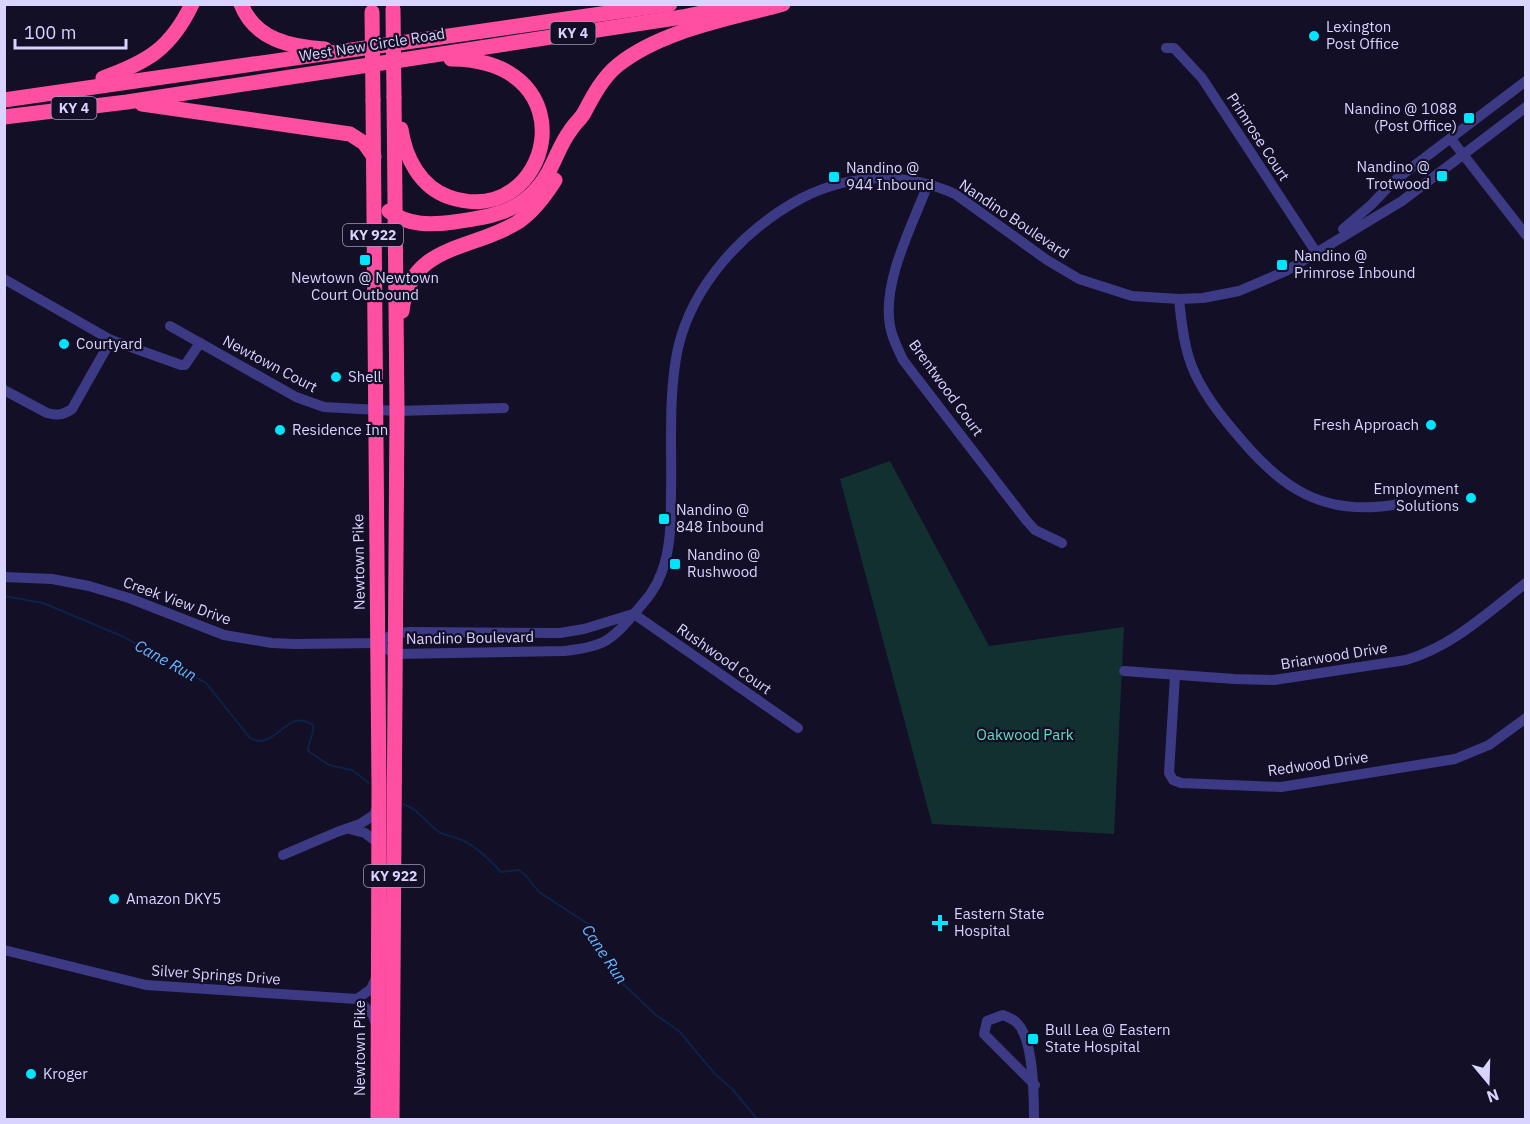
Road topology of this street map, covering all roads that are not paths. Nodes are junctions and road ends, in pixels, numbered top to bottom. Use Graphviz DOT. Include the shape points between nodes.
graph roads {
  1 [pos="192,4"];
  2 [pos="241,4"];
  3 [pos="670,4"];
  4 [pos="745,4"];
  5 [pos="783,4"];
  6 [pos="372,7"];
  7 [pos="393,7"];
  8 [pos="1166,48"];
  9 [pos="358,51"];
  10 [pos="400,59"];
  11 [pos="1526,81"];
  12 [pos="77,88"];
  13 [pos="394,97"];
  14 [pos="4,100"];
  15 [pos="127,102"];
  16 [pos="1526,107"];
  17 [pos="4,117"];
  18 [pos="578,123"];
  19 [pos="1451,139"];
  20 [pos="1462,155"];
  21 [pos="374,157"];
  22 [pos="928,184"];
  23 [pos="373,194"];
  24 [pos="395,216"];
  25 [pos="1356,223"];
  26 [pos="1526,235"];
  27 [pos="1316,252"];
  28 [pos="4,279"];
  29 [pos="1179,299"];
  30 [pos="170,326"];
  31 [pos="111,340"];
  32 [pos="200,343"];
  33 [pos="396,369"];
  34 [pos="4,390"];
  35 [pos="504,408"];
  36 [pos="375,410"];
  37 [pos="397,411"];
  38 [pos="1399,504"];
  39 [pos="1062,543"];
  40 [pos="4,577"];
  41 [pos="1526,583"];
  42 [pos="634,614"];
  43 [pos="395,633"];
  44 [pos="377,643"];
  45 [pos="395,654"];
  46 [pos="1124,671"];
  47 [pos="1175,676"];
  48 [pos="1526,718"];
  49 [pos="798,728"];
  50 [pos="378,805"];
  51 [pos="349,829"];
  52 [pos="378,843"];
  53 [pos="284,855"];
  54 [pos="4,950"];
  55 [pos="378,971"];
  56 [pos="357,999"];
  57 [pos="378,1035"];
  58 [pos="392,1081"];
  59 [pos="1035,1085"];
  60 [pos="378,1119"];
  61 [pos="392,1119"];
  62 [pos="1034,1119"];
  1 -- 12 [label="highway" via="169,41 152,56"];
  2 -- 9 [label="highway" via="258,29 279,42"];
  3 -- 9 [label="highway, West New Circle Road / KY 4"];
  4 -- 10 [label="highway, West New Circle Road / KY 4"];
  5 -- 18 [label="highway" via="649,45 616,67 603,81"];
  6 -- 21 [label="highway, Newtown Pike / KY 922, bridge"];
  7 -- 13 [label="highway, KY 922, bridge"];
  8 -- 27 [label="street, Primrose Court" via="1174,48 1202,78"];
  9 -- 12 [label="highway, West New Circle Road / KY 4"];
  10 -- 13 [label="highway" via="470,59 514,75 530,90 539,110 543,131 540,152 526,178 502,195 478,201 444,195 414,168 402,140"];
  10 -- 15 [label="highway, West New Circle Road / KY 4"];
  11 -- 19 [label="street, Nandino Boulevard"];
  12 -- 14 [label="highway, West New Circle Road / KY 4"];
  13 -- 24 [label="highway, KY 922"];
  15 -- 17 [label="highway, West New Circle Road / KY 4"];
  15 -- 21 [label="highway" via="350,134 364,143"];
  16 -- 20 [label="street, Nandino Boulevard"];
  18 -- 24 [label="highway" via="570,130 538,188 514,208 439,224 422,224"];
  18 -- 33 [label="highway" via="555,180 526,216 429,260 416,271 403,300"];
  19 -- 20 [label="street"];
  19 -- 25 [label="street, Nandino Boulevard" via="1395,181"];
  20 -- 25 [label="street, Nandino Boulevard" via="1402,201"];
  20 -- 26 [label="street"];
  21 -- 23 [label="highway, Newtown Pike / KY 922"];
  22 -- 29 [label="street, Nandino Boulevard" via="955,194 1079,279 1132,296"];
  22 -- 39 [label="street, Brentwood Court" via="892,277 888,312 895,342 903,360 1012,503 1035,530"];
  22 -- 42 [label="street, Nandino Boulevard" via="871,178 819,190 776,215 739,244 713,274 694,307 679,346 674,375 667,555 652,592"];
  23 -- 24 [label="highway"];
  23 -- 36 [label="highway, Newtown Pike / KY 922"];
  24 -- 33 [label="highway, KY 922"];
  25 -- 27 [label="street, Nandino Boulevard"];
  27 -- 29 [label="street, Nandino Boulevard" via="1286,272 1248,288"];
  28 -- 31 [label="street"];
  29 -- 38 [label="street" via="1189,358 1197,379 1225,421 1271,472 1303,493 1337,505 1360,509"];
  30 -- 32 [label="street, Newtown Court"];
  31 -- 32 [label="street" via="181,366"];
  31 -- 34 [label="street" via="72,409 65,414 47,413"];
  32 -- 36 [label="street, Newtown Court" via="311,404"];
  33 -- 37 [label="highway, KY 922"];
  35 -- 37 [label="street, Newtown Court"];
  36 -- 37 [label="street, Newtown Court"];
  36 -- 44 [label="highway, Newtown Pike / KY 922"];
  37 -- 43 [label="highway, KY 922"];
  40 -- 44 [label="street, Creek View Drive" via="52,579 89,586 224,635 250,640 295,645"];
  41 -- 47 [label="street, Briarwood Drive" via="1443,646 1406,660 1274,680"];
  42 -- 43 [label="street, Nandino Boulevard" via="560,633"];
  42 -- 45 [label="street, Nandino Boulevard" via="611,639 580,649"];
  42 -- 49 [label="street, Rushwood Court"];
  43 -- 44 [label="street, Nandino Boulevard"];
  43 -- 45 [label="highway, KY 922"];
  44 -- 45 [label="street, Nandino Boulevard"];
  44 -- 50 [label="highway, Newtown Pike / KY 922"];
  45 -- 58 [label="highway, KY 922"];
  46 -- 47 [label="street, Briarwood Drive"];
  47 -- 48 [label="street, Redwood Drive" via="1169,772 1173,780 1181,783 1281,787 1455,759 1489,745"];
  50 -- 51 [label="street" via="374,815"];
  50 -- 52 [label="highway, Newtown Pike / KY 922"];
  51 -- 52 [label="street" via="365,833"];
  51 -- 53 [label="street"];
  52 -- 55 [label="highway, Newtown Pike / KY 922"];
  54 -- 56 [label="street, Silver Springs Drive" via="146,985"];
  55 -- 56 [label="street" via="371,989"];
  55 -- 57 [label="highway, Newtown Pike / KY 922"];
  56 -- 57 [label="street" via="373,1015"];
  57 -- 58 [label="highway" via="386,1073"];
  57 -- 60 [label="highway, Newtown Pike / KY 922"];
  58 -- 61 [label="highway, KY 922"];
  59 -- 59 [label="street" via="1026,1042 1017,1022 1003,1015 987,1021 984,1034"];
  59 -- 62 [label="street"];
}
